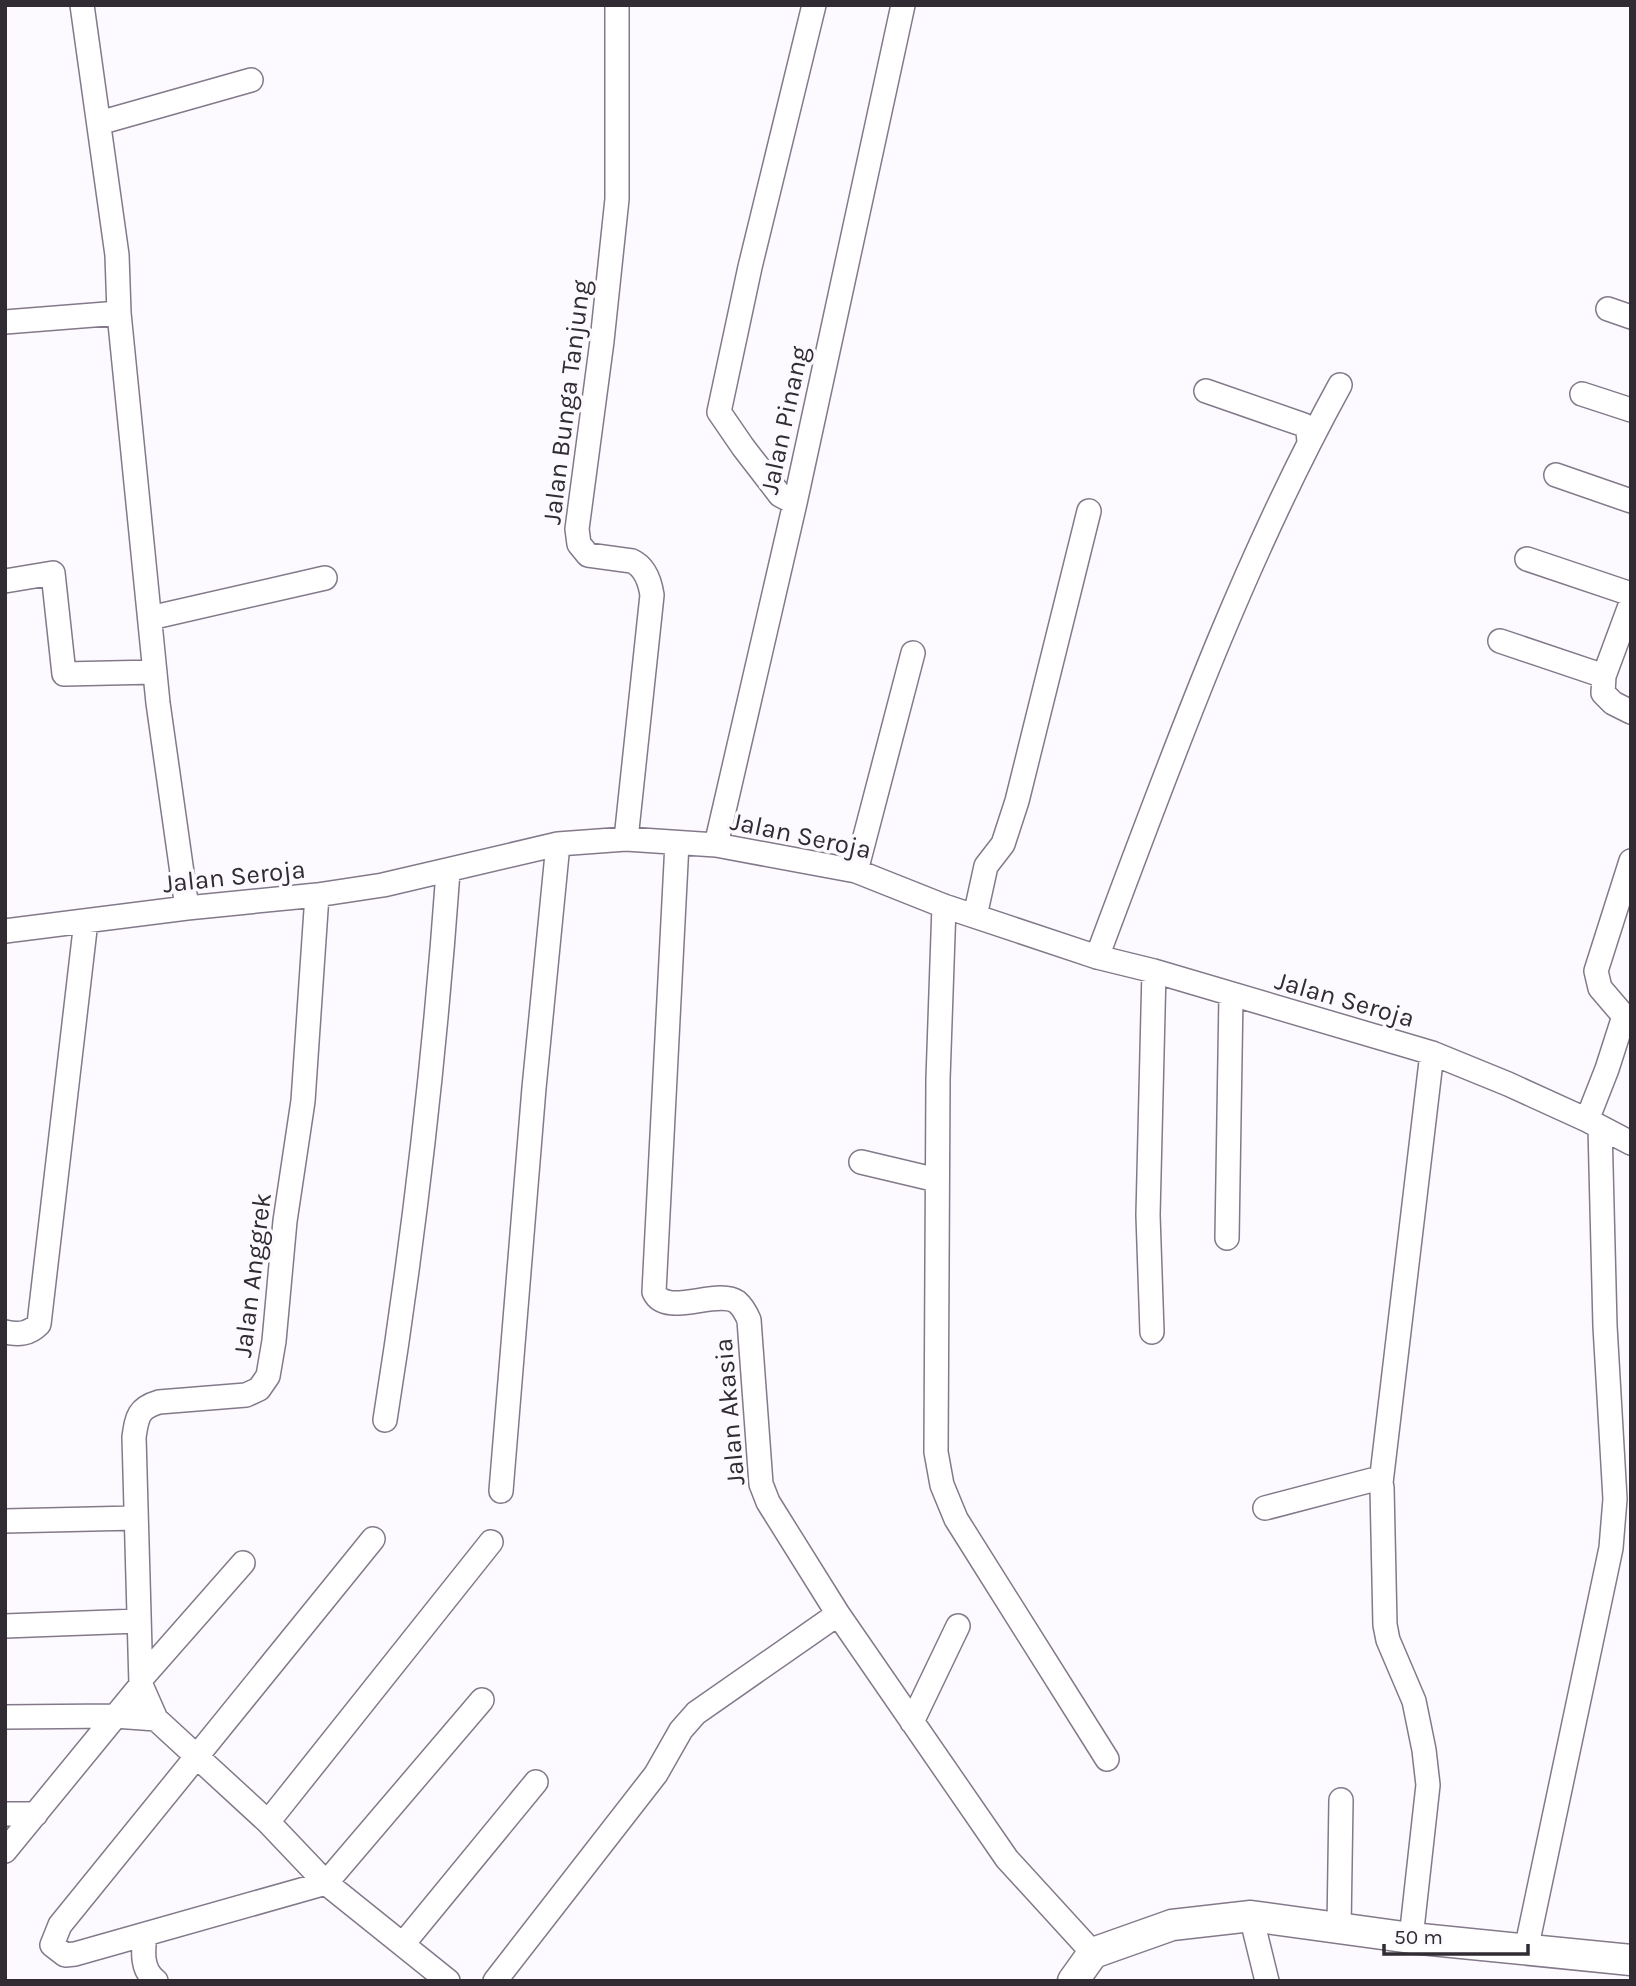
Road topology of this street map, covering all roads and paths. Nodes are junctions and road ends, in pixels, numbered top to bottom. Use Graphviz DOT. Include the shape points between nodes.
graph roads {
  1 [pos="82,5"];
  2 [pos="617,5"];
  3 [pos="814,5"];
  4 [pos="903,5"];
  5 [pos="251,80"];
  6 [pos="99,123"];
  7 [pos="1608,309"];
  8 [pos="119,313"];
  9 [pos="1631,317"];
  10 [pos="5,322"];
  11 [pos="1340,385"];
  12 [pos="1206,391"];
  13 [pos="1582,394"];
  14 [pos="1631,410"];
  15 [pos="1309,441"];
  16 [pos="1556,475"];
  17 [pos="1631,501"];
  18 [pos="794,503"];
  19 [pos="1089,511"];
  20 [pos="1527,559"];
  21 [pos="326,578"];
  22 [pos="5,581"];
  23 [pos="1631,594"];
  24 [pos="1631,603"];
  25 [pos="150,618"];
  26 [pos="1500,641"];
  27 [pos="913,653"];
  28 [pos="155,672"];
  29 [pos="1604,676"];
  30 [pos="1631,712"];
  31 [pos="626,839"];
  32 [pos="677,843"];
  33 [pos="558,844"];
  34 [pos="716,845"];
  35 [pos="1631,861"];
  36 [pos="856,871"];
  37 [pos="448,872"];
  38 [pos="317,895"];
  39 [pos="944,906"];
  40 [pos="187,908"];
  41 [pos="975,916"];
  42 [pos="86,921"];
  43 [pos="5,931"];
  44 [pos="1097,957"];
  45 [pos="1154,971"];
  46 [pos="1231,995"];
  47 [pos="1628,1016"];
  48 [pos="1432,1054"];
  49 [pos="1593,1123"];
  50 [pos="1631,1143"];
  51 [pos="861,1162"];
  52 [pos="937,1180"];
  53 [pos="1227,1238"];
  54 [pos="5,1332"];
  55 [pos="1152,1332"];
  56 [pos="385,1420"];
  57 [pos="1381,1483"];
  58 [pos="500,1491"];
  59 [pos="1265,1508"];
  60 [pos="135,1518"];
  61 [pos="5,1521"];
  62 [pos="373,1539"];
  63 [pos="491,1542"];
  64 [pos="243,1563"];
  65 [pos="838,1614"];
  66 [pos="138,1621"];
  67 [pos="5,1626"];
  68 [pos="958,1626"];
  69 [pos="141,1682"];
  70 [pos="482,1700"];
  71 [pos="115,1716"];
  72 [pos="5,1717"];
  73 [pos="156,1719"];
  74 [pos="912,1722"];
  75 [pos="197,1756"];
  76 [pos="1107,1759"];
  77 [pos="536,1782"];
  78 [pos="1341,1800"];
  79 [pos="5,1814"];
  80 [pos="36,1814"];
  81 [pos="268,1822"];
  82 [pos="5,1851"];
  83 [pos="326,1883"];
  84 [pos="1251,1916"];
  85 [pos="1339,1928"];
  86 [pos="145,1935"];
  87 [pos="1411,1938"];
  88 [pos="403,1944"];
  89 [pos="1526,1951"];
  90 [pos="1093,1952"];
  91 [pos="1631,1960"];
  92 [pos="156,1981"];
  93 [pos="448,1981"];
  94 [pos="495,1981"];
  95 [pos="1073,1981"];
  96 [pos="1267,1981"];
  1 -- 6 [label="street"];
  2 -- 31 [label="street, Jalan Bunga Tanjung" via="617,199 577,530 579,544 588,555 638,564 652,595"];
  3 -- 18 [label="street" via="719,412 780,495"];
  4 -- 18 [label="street, Jalan Pinang"];
  5 -- 6 [label="street"];
  6 -- 8 [label="street" via="117,255"];
  7 -- 9 [label="street"];
  8 -- 10 [label="street"];
  8 -- 25 [label="street"];
  11 -- 15 [label="street"];
  12 -- 15 [label="street" via="1304,425"];
  13 -- 14 [label="street"];
  15 -- 44 [label="street" via="1237,594"];
  16 -- 17 [label="street"];
  18 -- 34 [label="street, Jalan Pinang"];
  19 -- 41 [label="street" via="1017,801 1003,844 986,866"];
  20 -- 23 [label="street"];
  21 -- 25 [label="street"];
  22 -- 28 [label="street" via="53,573 64,674"];
  24 -- 29 [label="street"];
  25 -- 28 [label="street"];
  26 -- 29 [label="street"];
  27 -- 36 [label="street"];
  28 -- 40 [label="street"];
  29 -- 30 [label="street" via="1603,692 1608,699"];
  31 -- 32 [label="street, Jalan Seroja"];
  31 -- 33 [label="street, Jalan Seroja"];
  32 -- 34 [label="street, Jalan Seroja"];
  32 -- 65 [label="street, Jalan Akasia" via="654,1292 668,1303 729,1298 743,1308 749,1320 761,1485"];
  33 -- 37 [label="street, Jalan Seroja"];
  33 -- 58 [label="street"];
  34 -- 36 [label="street, Jalan Seroja"];
  35 -- 47 [label="street" via="1596,971 1600,988"];
  36 -- 39 [label="street, Jalan Seroja"];
  37 -- 38 [label="street, Jalan Seroja"];
  37 -- 56 [label="street" via="419,1178"];
  38 -- 40 [label="street, Jalan Seroja"];
  38 -- 60 [label="street, Jalan Anggrek" via="303,1101 268,1376 259,1390 246,1395 145,1405 134,1437"];
  39 -- 41 [label="street, Jalan Seroja"];
  39 -- 52 [label="street"];
  40 -- 42 [label="street, Jalan Seroja"];
  41 -- 44 [label="street, Jalan Seroja"];
  42 -- 43 [label="street, Jalan Seroja"];
  42 -- 54 [label="street" via="39,1324 32,1331"];
  44 -- 45 [label="street, Jalan Seroja"];
  45 -- 46 [label="street, Jalan Seroja"];
  45 -- 55 [label="street" via="1148,1215"];
  46 -- 48 [label="street, Jalan Seroja"];
  46 -- 53 [label="street"];
  47 -- 49 [label="street"];
  48 -- 49 [label="street, Jalan Seroja"];
  48 -- 57 [label="street"];
  49 -- 50 [label="street, Jalan Seroja"];
  49 -- 89 [label="street" via="1615,1500 1611,1548"];
  51 -- 52 [label="street"];
  52 -- 76 [label="street" via="936,1452 942,1485 956,1518"];
  57 -- 59 [label="street" via="1372,1480"];
  57 -- 87 [label="street" via="1385,1625 1414,1701 1428,1786"];
  60 -- 61 [label="street"];
  60 -- 66 [label="street, Jalan Anggrek"];
  62 -- 75 [label="street"];
  63 -- 81 [label="street"];
  64 -- 69 [label="street"];
  65 -- 74 [label="street, Jalan Akasia"];
  65 -- 94 [label="street" via="696,1713 656,1774"];
  66 -- 67 [label="street"];
  66 -- 69 [label="street, Jalan Anggrek"];
  68 -- 74 [label="street"];
  69 -- 71 [label="street"];
  69 -- 73 [label="street"];
  70 -- 83 [label="street"];
  71 -- 72 [label="street"];
  71 -- 73 [label="street"];
  71 -- 80 [label="street"];
  73 -- 75 [label="street"];
  74 -- 90 [label="street, Jalan Akasia" via="1007,1859"];
  75 -- 81 [label="street"];
  75 -- 86 [label="street" via="60,1925 52,1945 69,1955"];
  77 -- 88 [label="street"];
  78 -- 85 [label="street"];
  79 -- 80 [label="street"];
  80 -- 82 [label="street"];
  81 -- 83 [label="street"];
  83 -- 86 [label="street"];
  83 -- 88 [label="street"];
  84 -- 85 [label="main road"];
  84 -- 90 [label="main road" via="1172,1925"];
  84 -- 96 [label="street"];
  85 -- 87 [label="main road"];
  86 -- 92 [label="street" via="145,1962"];
  87 -- 89 [label="main road"];
  88 -- 93 [label="street"];
  89 -- 91 [label="main road"];
  90 -- 95 [label="main road"];
}
